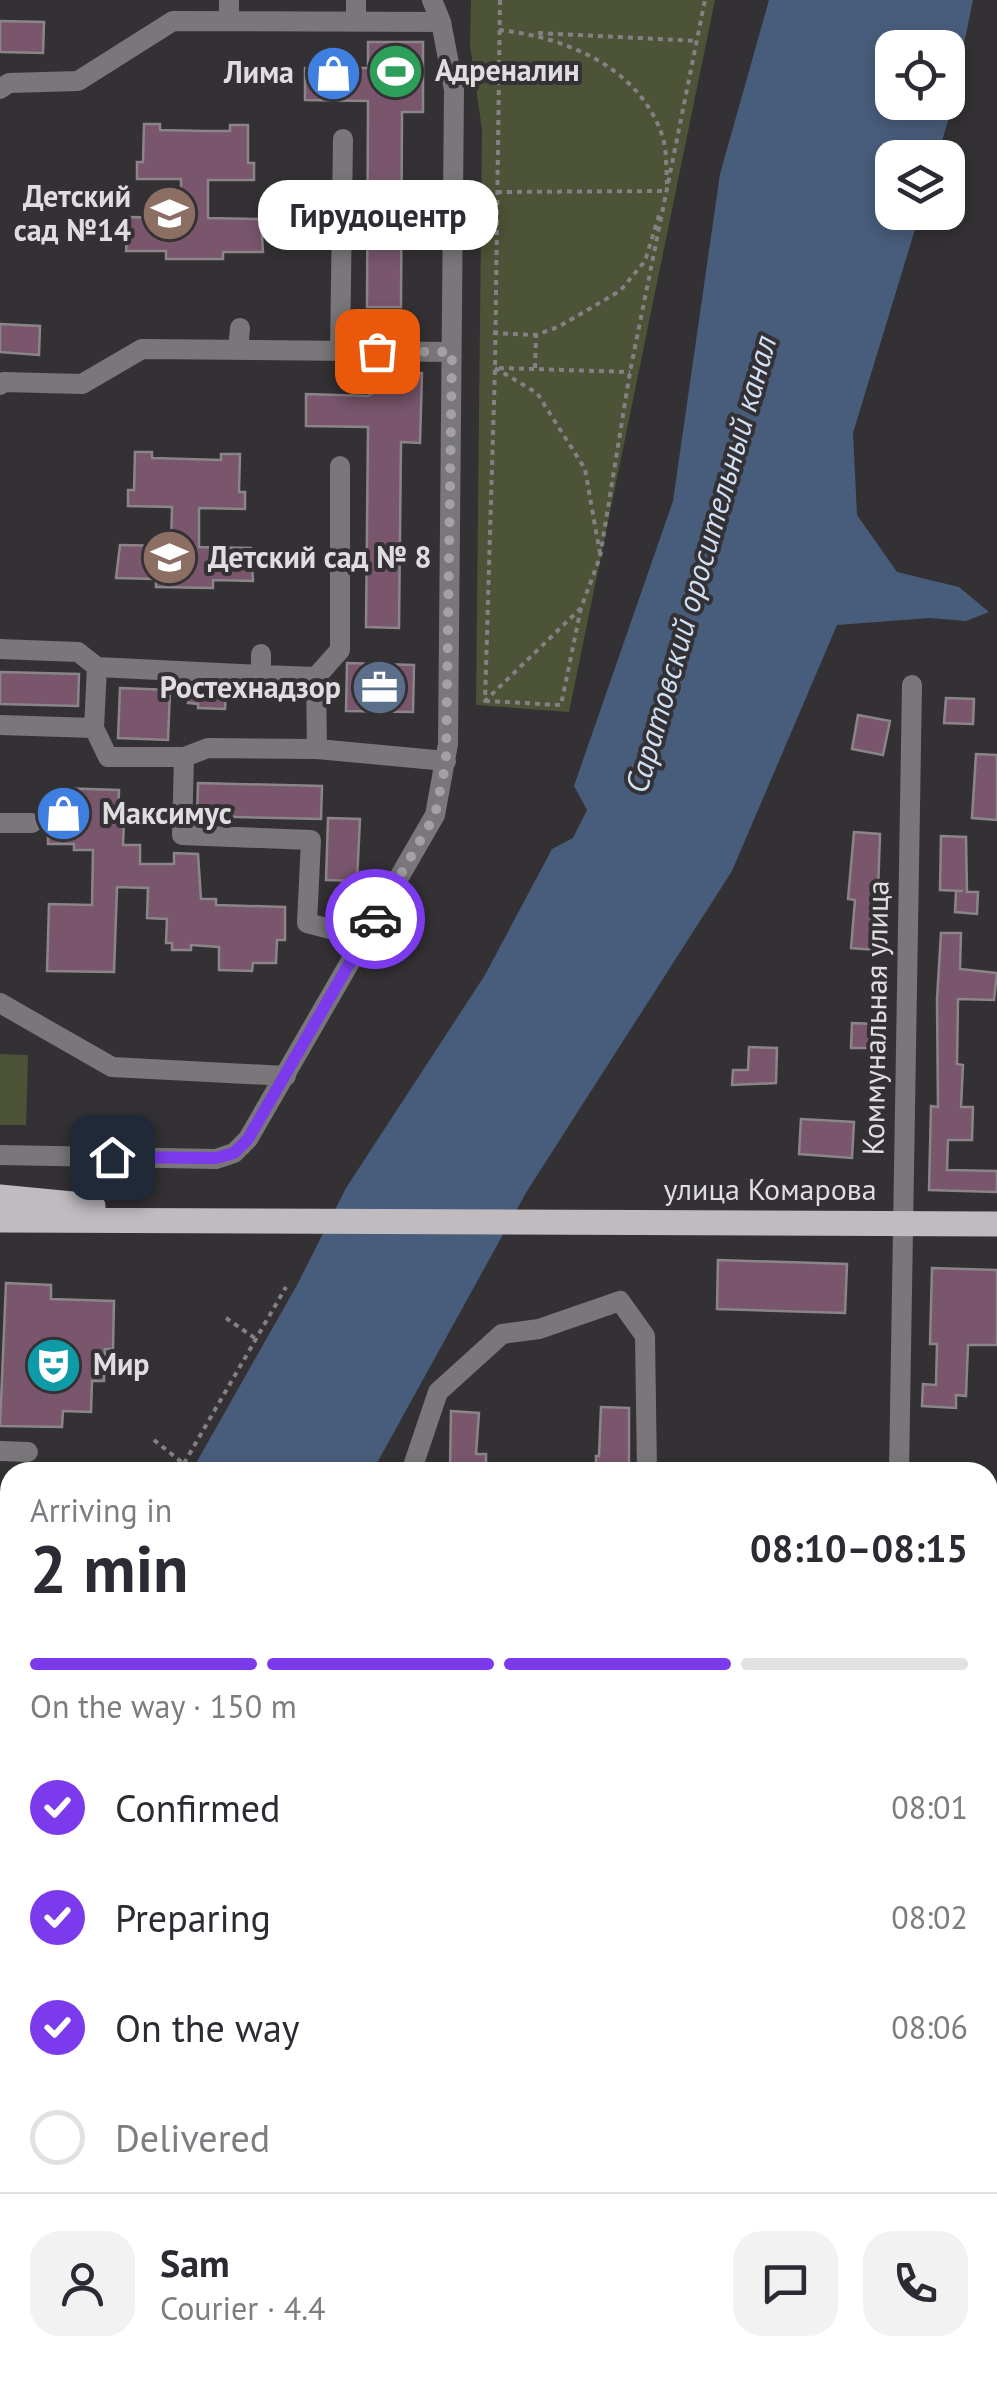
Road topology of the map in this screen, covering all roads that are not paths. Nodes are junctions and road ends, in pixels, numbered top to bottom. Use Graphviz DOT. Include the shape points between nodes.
graph roads {
  1 [pos="432,0"];
  2 [pos="229,10"];
  3 [pos="356,10"];
  4 [pos="441,22"];
  5 [pos="0,89"];
  6 [pos="342,139"];
  7 [pos="240,328"];
  8 [pos="238,350"];
  9 [pos="340,350"];
  10 [pos="452,352"];
  11 [pos="0,385"];
  12 [pos="340,466"];
  13 [pos="0,649"];
  14 [pos="97,667"];
  15 [pos="316,677"];
  16 [pos="912,685"];
  17 [pos="0,725"];
  18 [pos="94,728"];
  19 [pos="317,749"];
  20 [pos="184,756"];
  21 [pos="446,762"];
  22 [pos="0,822"];
  23 [pos="32,824"];
  24 [pos="365,938"];
  25 [pos="0,1003"];
  26 [pos="286,1076"];
  27 [pos="0,1156"];
  28 [pos="0,1196"];
  29 [pos="232,1219"];
  30 [pos="0,1220"];
  31 [pos="902,1222"];
  32 [pos="997,1224"];
  33 [pos="0,1451"];
  34 [pos="28,1452"];
  35 [pos="414,1462"];
  36 [pos="647,1462"];
  37 [pos="899,1462"];
  1 -- 4 [label="street"];
  2 -- 3 [label="street"];
  2 -- 5 [label="street" via="173,21 78,81 8,83"];
  3 -- 4 [label="street"];
  4 -- 10 [label="street" via="454,90"];
  6 -- 9 [label="street"];
  7 -- 8 [label="street"];
  8 -- 9 [label="street"];
  8 -- 11 [label="street" via="142,349 82,384"];
  9 -- 10 [label="street"];
  10 -- 21 [label="street"];
  12 -- 15 [label="street" via="340,650"];
  13 -- 14 [label="street" via="78,652"];
  14 -- 15 [label="street" via="261,664"];
  14 -- 18 [label="street"];
  15 -- 19 [label="street"];
  16 -- 31 [label="street, Коммунальная улица"];
  17 -- 18 [label="street"];
  18 -- 20 [label="street" via="108,757"];
  19 -- 20 [label="street" via="208,748"];
  19 -- 21 [label="street"];
  20 -- 24 [label="street" via="182,836 311,840 306,923"];
  21 -- 24 [label="street" via="435,815"];
  22 -- 23 [label="street"];
  24 -- 26 [label="street"];
  25 -- 26 [label="street" via="112,1068"];
  26 -- 27 [label="street" via="234,1153"];
  28 -- 29 [label="main road"];
  29 -- 30 [label="main road"];
  29 -- 31 [label="main road, улица Комарова"];
  31 -- 32 [label="main road, улица Комарова"];
  31 -- 37 [label="street, Коммунальная улица"];
  33 -- 34 [label="street"];
  35 -- 36 [label="street" via="438,1392 502,1334 620,1302 646,1336"];
}
